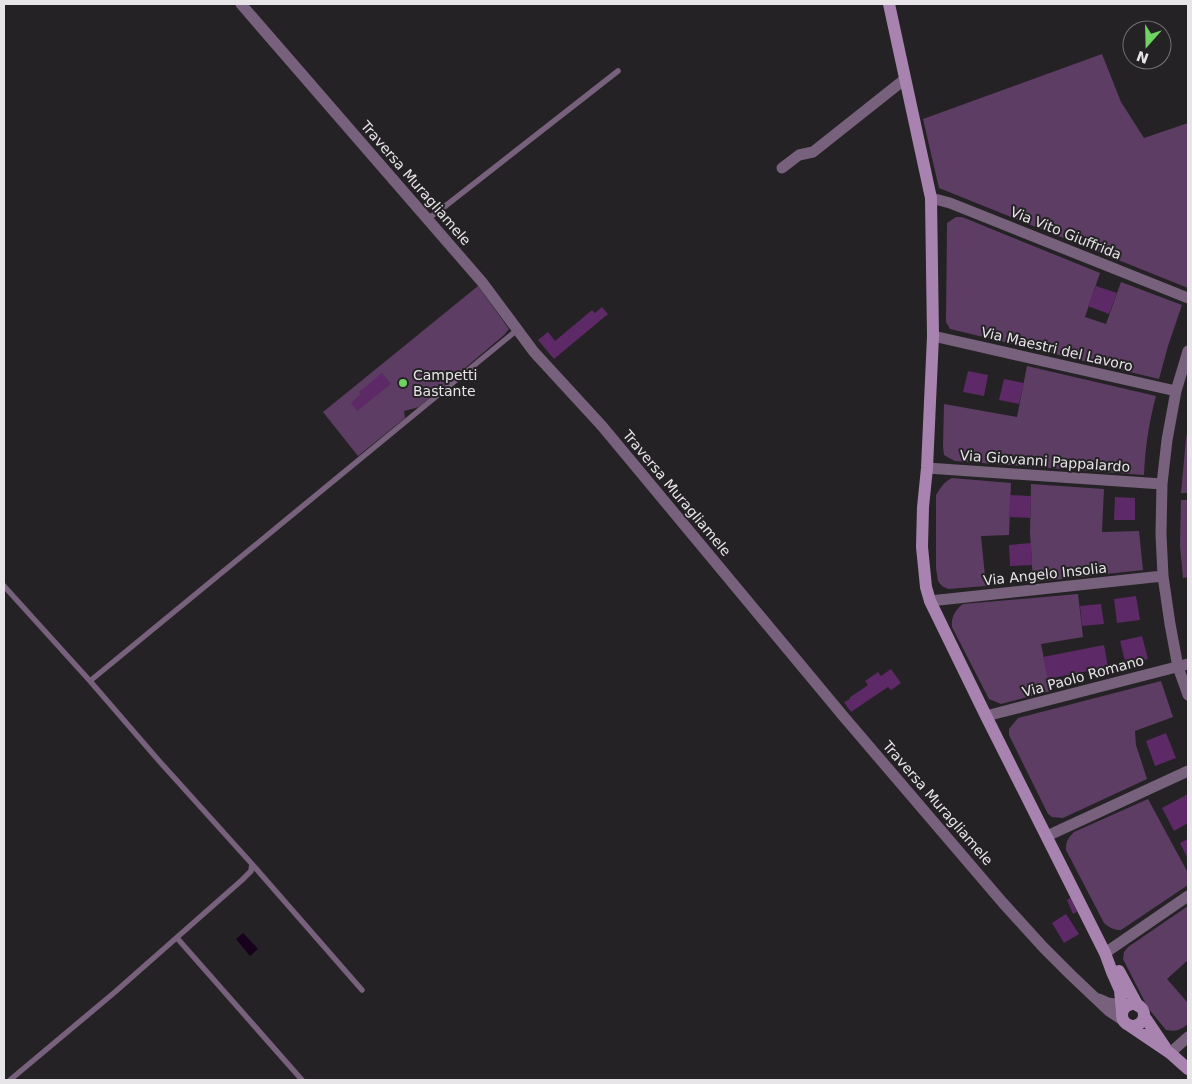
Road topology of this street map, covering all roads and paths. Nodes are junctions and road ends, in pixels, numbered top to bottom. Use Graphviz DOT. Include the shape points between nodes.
graph roads {
  1 [pos="241,4"];
  2 [pos="889,4"];
  3 [pos="618,70"];
  4 [pos="906,79"];
  5 [pos="782,168"];
  6 [pos="931,198"];
  7 [pos="427,219"];
  8 [pos="1188,298"];
  9 [pos="517,330"];
  10 [pos="933,336"];
  11 [pos="1188,351"];
  12 [pos="1176,391"];
  13 [pos="927,468"];
  14 [pos="1162,484"];
  15 [pos="1164,576"];
  16 [pos="4,586"];
  17 [pos="930,601"];
  18 [pos="1183,665"];
  19 [pos="90,681"];
  20 [pos="1188,695"];
  21 [pos="986,716"];
  22 [pos="1188,771"];
  23 [pos="1047,836"];
  24 [pos="252,864"];
  25 [pos="1188,896"];
  26 [pos="177,938"];
  27 [pos="1105,953"];
  28 [pos="362,990"];
  29 [pos="1095,997"];
  30 [pos="1130,1013"];
  31 [pos="1188,1037"];
  32 [pos="1170,1053"];
  33 [pos="1188,1069"];
  34 [pos="10,1080"];
  35 [pos="302,1080"];
  1 -- 7 [label="street, Traversa Muragliamele"];
  2 -- 4 [label="main road"];
  3 -- 7 [label="lane"];
  4 -- 5 [label="street" via="814,152 799,155"];
  4 -- 6 [label="main road"];
  6 -- 8 [label="street, Via Vito Giuffrida"];
  6 -- 10 [label="main road"];
  7 -- 9 [label="street, Traversa Muragliamele" via="482,282"];
  9 -- 19 [label="lane"];
  9 -- 29 [label="street, Traversa Muragliamele" via="602,426 1004,903 1043,947"];
  10 -- 12 [label="street, Via Maestri del Lavoro"];
  10 -- 13 [label="main road"];
  11 -- 12 [label="street"];
  12 -- 14 [label="street"];
  13 -- 14 [label="street, Via Giovanni Pappalardo"];
  13 -- 17 [label="main road" via="922,547"];
  14 -- 15 [label="street"];
  15 -- 17 [label="street, Via Angelo Insolia"];
  15 -- 18 [label="street" via="1170,624"];
  16 -- 19 [label="lane"];
  17 -- 21 [label="main road"];
  18 -- 20 [label="street"];
  18 -- 21 [label="street, Via Paolo Romano"];
  19 -- 24 [label="lane"];
  21 -- 23 [label="main road"];
  22 -- 23 [label="street"];
  23 -- 27 [label="main road"];
  24 -- 26 [label="lane" via="251,871 242,880"];
  24 -- 28 [label="lane"];
  25 -- 27 [label="street"];
  26 -- 34 [label="lane"];
  26 -- 35 [label="lane"];
  27 -- 30 [label="main road"];
  29 -- 30 [label="street"];
  29 -- 30 [label="street, Traversa Muragliamele" via="1109,1011"];
  30 -- 32 [label="main road"];
  31 -- 32 [label="street"];
  32 -- 33 [label="main road"];
}
